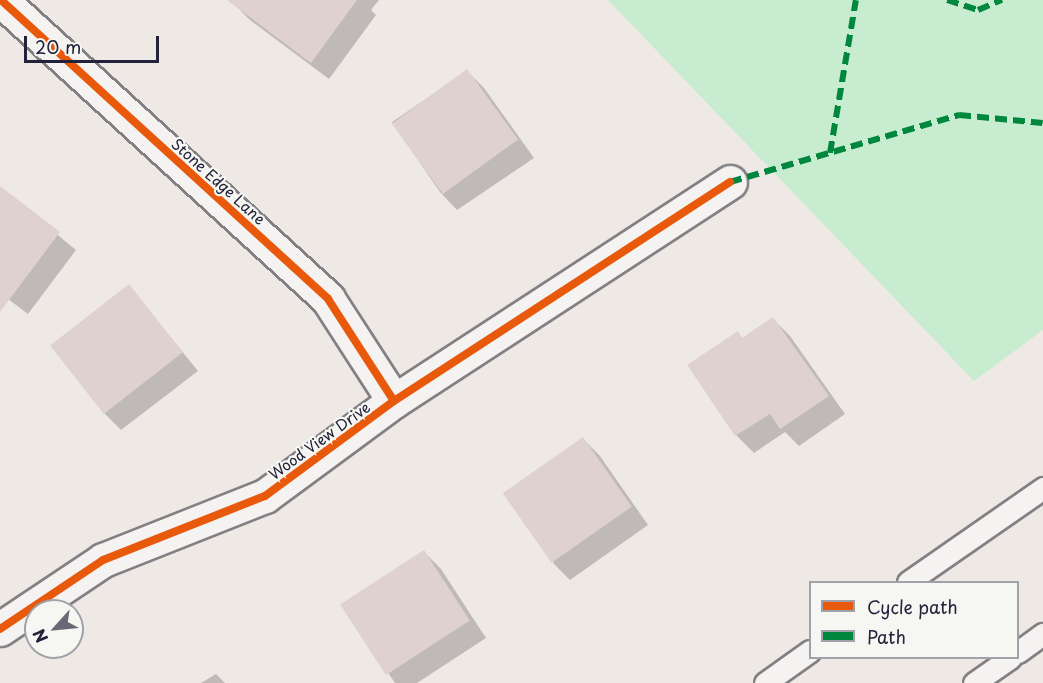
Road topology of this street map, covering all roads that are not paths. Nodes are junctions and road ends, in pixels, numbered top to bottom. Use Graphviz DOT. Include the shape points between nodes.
graph roads {
  1 [pos="2,0"];
  2 [pos="730,182"];
  3 [pos="394,401"];
  4 [pos="1043,488"];
  5 [pos="910,581"];
  6 [pos="0,629"];
  7 [pos="1043,634"];
  8 [pos="1019,651"];
  9 [pos="809,652"];
  10 [pos="1007,659"];
  11 [pos="765,683"];
  12 [pos="974,683"];
  1 -- 3 [label="street, Stone Edge Lane" via="328,299"];
  2 -- 3 [label="street, Wood View Drive"];
  3 -- 6 [label="street, Wood View Drive" via="266,496 103,560"];
  4 -- 5 [label="lane"];
  7 -- 8 [label="lane"];
  9 -- 11 [label="lane"];
  10 -- 12 [label="lane"];
}
